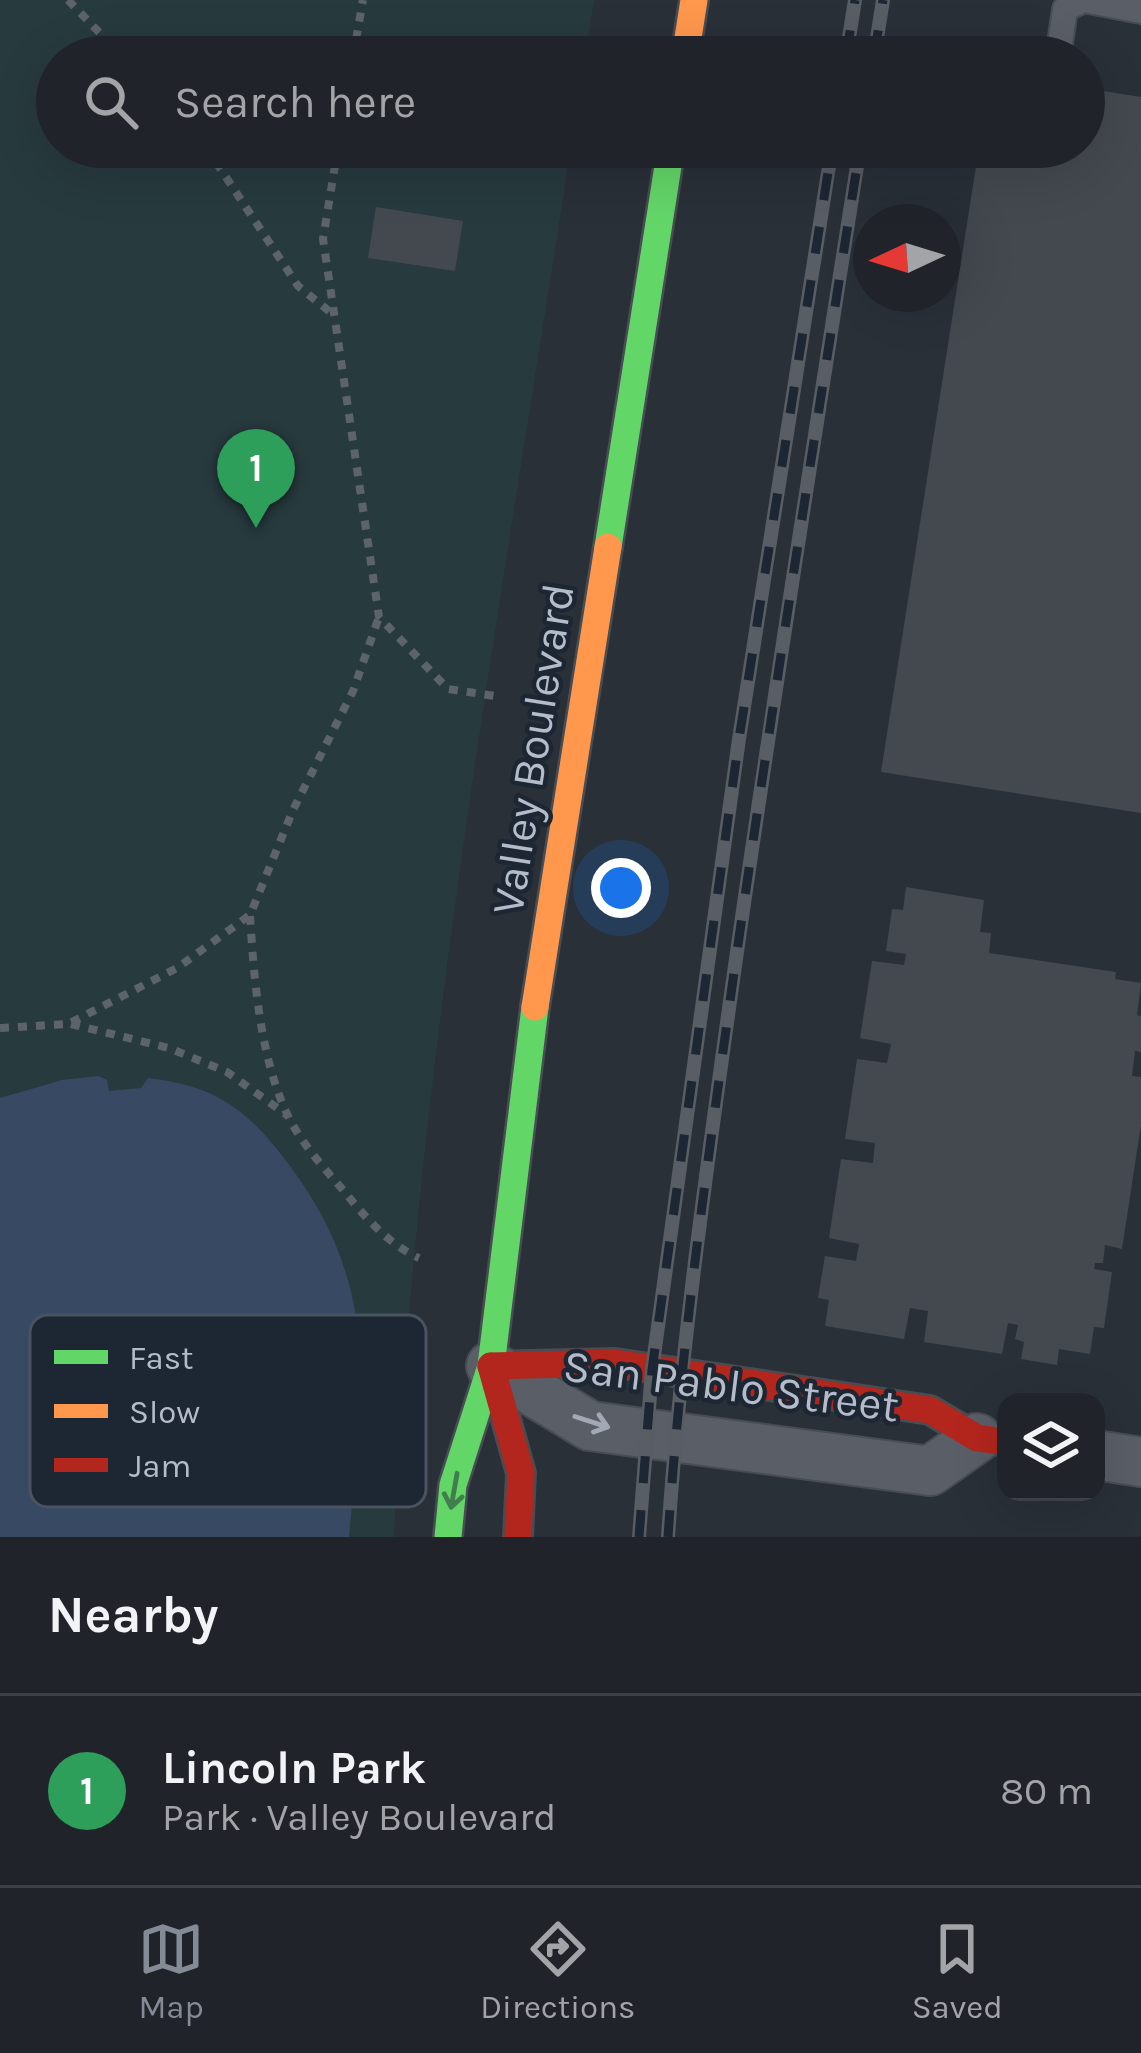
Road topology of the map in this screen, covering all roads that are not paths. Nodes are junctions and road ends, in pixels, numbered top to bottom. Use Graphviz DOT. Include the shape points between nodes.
graph roads {
  1 [pos="694,0"];
  2 [pos="1141,10"];
  3 [pos="689,36"];
  4 [pos="1062,36"];
  5 [pos="668,168"];
  6 [pos="491,1366"];
  7 [pos="992,1440"];
  8 [pos="448,1537"];
  9 [pos="518,1537"];
  1 -- 3 [label="main road"];
  2 -- 4 [label="lane" via="1084,0 1066,9"];
  5 -- 6 [label="main road, Valley Boulevard" via="530,1042"];
  6 -- 7 [label="main road, San Pablo Street" via="615,1363 930,1410"];
  6 -- 7 [label="street, San Pablo Street, one-way" via="590,1426 929,1471"];
  6 -- 8 [label="main road, Valley Boulevard, one-way" via="453,1485"];
  6 -- 9 [label="main road, Valley Boulevard" via="521,1473"];
}
